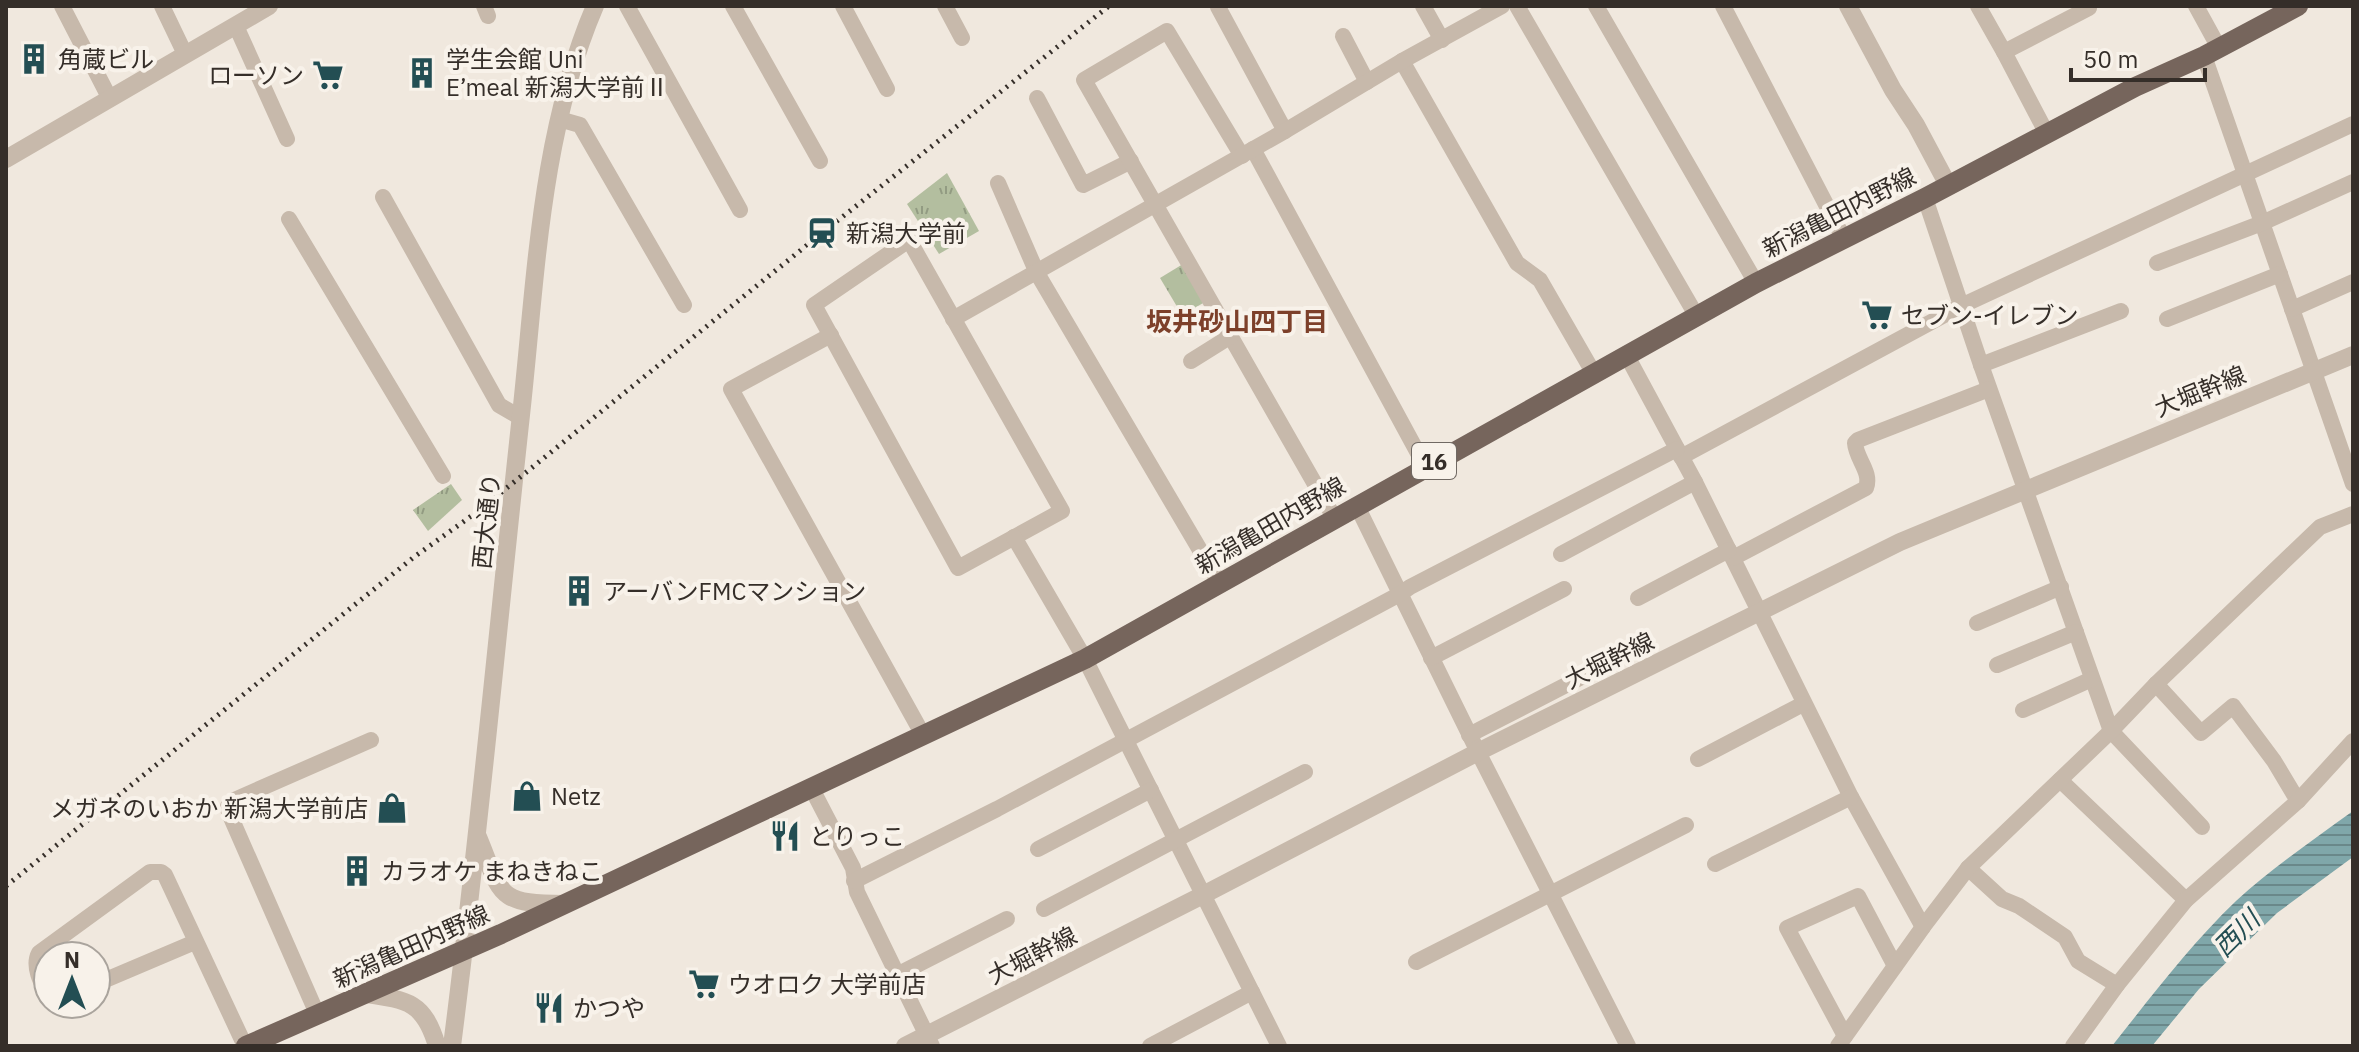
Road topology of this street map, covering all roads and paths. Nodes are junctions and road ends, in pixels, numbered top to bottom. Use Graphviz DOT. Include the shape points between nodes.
graph roads {
  1 [pos="62,6"];
  2 [pos="162,6"];
  3 [pos="269,6"];
  4 [pos="595,6"];
  5 [pos="627,6"];
  6 [pos="733,6"];
  7 [pos="843,6"];
  8 [pos="945,6"];
  9 [pos="1220,6"];
  10 [pos="1423,6"];
  11 [pos="1502,6"];
  12 [pos="1517,6"];
  13 [pos="1596,6"];
  14 [pos="1723,6"];
  15 [pos="1848,6"];
  16 [pos="1978,6"];
  17 [pos="2088,6"];
  18 [pos="2196,6"];
  19 [pos="2298,6"];
  20 [pos="236,26"];
  21 [pos="1343,36"];
  22 [pos="962,38"];
  23 [pos="1442,40"];
  24 [pos="2004,52"];
  25 [pos="2212,52"];
  26 [pos="185,54"];
  27 [pos="1402,61"];
  28 [pos="1367,82"];
  29 [pos="887,89"];
  30 [pos="1037,98"];
  31 [pos="110,99"];
  32 [pos="559,119"];
  33 [pos="2353,124"];
  34 [pos="1285,131"];
  35 [pos="2047,134"];
  36 [pos="287,139"];
  37 [pos="1248,153"];
  38 [pos="6,159"];
  39 [pos="820,161"];
  40 [pos="1131,161"];
  41 [pos="2244,175"];
  42 [pos="2353,182"];
  43 [pos="998,183"];
  44 [pos="1948,185"];
  45 [pos="383,197"];
  46 [pos="1925,198"];
  47 [pos="1156,205"];
  48 [pos="740,210"];
  49 [pos="289,219"];
  50 [pos="2262,223"];
  51 [pos="1844,239"];
  52 [pos="2157,263"];
  53 [pos="1037,273"];
  54 [pos="2280,274"];
  55 [pos="2353,282"];
  56 [pos="1756,283"];
  57 [pos="684,305"];
  58 [pos="1961,306"];
  59 [pos="2292,309"];
  60 [pos="2121,311"];
  61 [pos="1696,315"];
  62 [pos="953,319"];
  63 [pos="2167,319"];
  64 [pos="831,335"];
  65 [pos="1231,336"];
  66 [pos="1626,354"];
  67 [pos="2353,355"];
  68 [pos="1191,361"];
  69 [pos="1981,365"];
  70 [pos="2314,370"];
  71 [pos="1593,372"];
  72 [pos="1989,389"];
  73 [pos="521,418"];
  74 [pos="1679,453"];
  75 [pos="2349,458"];
  76 [pos="1425,466"];
  77 [pos="443,476"];
  78 [pos="1695,482"];
  79 [pos="2353,484"];
  80 [pos="2026,488"];
  81 [pos="1357,506"];
  82 [pos="2353,514"];
  83 [pos="1335,519"];
  84 [pos="1014,537"];
  85 [pos="1561,554"];
  86 [pos="1731,554"];
  87 [pos="1220,584"];
  88 [pos="2061,587"];
  89 [pos="1564,589"];
  90 [pos="1400,594"];
  91 [pos="1638,598"];
  92 [pos="1760,612"];
  93 [pos="1977,623"];
  94 [pos="2076,632"];
  95 [pos="1431,658"];
  96 [pos="1085,659"];
  97 [pos="1997,665"];
  98 [pos="1603,666"];
  99 [pos="2092,679"];
  100 [pos="2156,684"];
  101 [pos="1803,704"];
  102 [pos="2023,710"];
  103 [pos="2111,731"];
  104 [pos="923,735"];
  105 [pos="1469,735"];
  106 [pos="371,740"];
  107 [pos="1126,741"];
  108 [pos="2353,741"];
  109 [pos="1478,752"];
  110 [pos="1698,759"];
  111 [pos="1305,772"];
  112 [pos="2060,780"];
  113 [pos="812,789"];
  114 [pos="1151,790"];
  115 [pos="1851,797"];
  116 [pos="2298,801"];
  117 [pos="1686,825"];
  118 [pos="2202,827"];
  119 [pos="477,834"];
  120 [pos="1176,840"];
  121 [pos="1038,849"];
  122 [pos="1715,864"];
  123 [pos="1968,868"];
  124 [pos="854,881"];
  125 [pos="1551,894"];
  126 [pos="1203,895"];
  127 [pos="2186,900"];
  128 [pos="564,904"];
  129 [pos="1044,909"];
  130 [pos="1007,919"];
  131 [pos="1923,927"];
  132 [pos="57,940"];
  133 [pos="195,942"];
  134 [pos="464,951"];
  135 [pos="1416,962"];
  136 [pos="1895,966"];
  137 [pos="897,975"];
  138 [pos="112,977"];
  139 [pos="2117,985"];
  140 [pos="1252,992"];
  141 [pos="366,994"];
  142 [pos="318,1016"];
  143 [pos="929,1041"];
  144 [pos="1842,1041"];
  145 [pos="246,1046"];
  146 [pos="437,1046"];
  147 [pos="452,1046"];
  148 [pos="905,1046"];
  149 [pos="1150,1046"];
  150 [pos="1279,1046"];
  151 [pos="1628,1046"];
  152 [pos="2073,1046"];
  1 -- 31 [label="street"];
  2 -- 26 [label="street"];
  3 -- 20 [label="street"];
  4 -- 32 [label="street, 西大通り"];
  5 -- 48 [label="street"];
  6 -- 39 [label="street"];
  7 -- 29 [label="street"];
  8 -- 22 [label="street"];
  9 -- 34 [label="street"];
  10 -- 23 [label="street"];
  11 -- 23 [label="street"];
  12 -- 61 [label="street"];
  13 -- 56 [label="street"];
  14 -- 51 [label="street"];
  15 -- 44 [label="street"];
  16 -- 24 [label="street"];
  17 -- 24 [label="street"];
  18 -- 25 [label="street"];
  19 -- 25 [label="main road, 新潟亀田内野線 / 16"];
  20 -- 26 [label="street"];
  20 -- 36 [label="street"];
  21 -- 28 [label="street"];
  23 -- 27 [label="street"];
  24 -- 35 [label="street"];
  25 -- 35 [label="main road, 新潟亀田内野線 / 16"];
  25 -- 41 [label="street"];
  26 -- 31 [label="street"];
  27 -- 28 [label="street"];
  27 -- 71 [label="street" via="1517,263 1540,280"];
  28 -- 34 [label="street"];
  30 -- 40 [label="street" via="1083,185"];
  31 -- 38 [label="street"];
  32 -- 57 [label="street" via="580,125"];
  32 -- 73 [label="street, 西大通り"];
  33 -- 41 [label="street"];
  34 -- 37 [label="street"];
  35 -- 44 [label="main road, 新潟亀田内野線 / 16"];
  37 -- 40 [label="street" via="1167,31 1084,80"];
  37 -- 47 [label="street"];
  37 -- 76 [label="street"];
  40 -- 47 [label="street"];
  41 -- 50 [label="street"];
  41 -- 58 [label="street"];
  42 -- 50 [label="street"];
  43 -- 53 [label="street"];
  44 -- 46 [label="main road, 新潟亀田内野線 / 16"];
  45 -- 73 [label="street" via="499,405"];
  46 -- 51 [label="main road, 新潟亀田内野線 / 16"];
  46 -- 58 [label="street"];
  47 -- 53 [label="street"];
  47 -- 65 [label="street"];
  49 -- 77 [label="street"];
  50 -- 52 [label="street"];
  50 -- 54 [label="street"];
  51 -- 56 [label="main road, 新潟亀田内野線 / 16"];
  53 -- 62 [label="street"];
  53 -- 87 [label="street"];
  54 -- 59 [label="street"];
  54 -- 63 [label="street"];
  55 -- 59 [label="street"];
  56 -- 61 [label="main road, 新潟亀田内野線 / 16"];
  58 -- 69 [label="street"];
  58 -- 74 [label="street"];
  59 -- 70 [label="street"];
  60 -- 69 [label="street"];
  61 -- 66 [label="main road, 新潟亀田内野線 / 16"];
  62 -- 64 [label="street" via="909,240 814,305"];
  62 -- 84 [label="street" via="1062,511"];
  64 -- 84 [label="street" via="958,568"];
  64 -- 104 [label="street" via="731,389"];
  65 -- 68 [label="street"];
  65 -- 83 [label="street"];
  66 -- 71 [label="main road, 新潟亀田内野線 / 16"];
  66 -- 74 [label="street"];
  67 -- 70 [label="street, 大堀幹線"];
  69 -- 72 [label="street"];
  70 -- 75 [label="street"];
  70 -- 80 [label="street, 大堀幹線"];
  71 -- 76 [label="main road, 新潟亀田内野線 / 16"];
  72 -- 80 [label="street"];
  72 -- 86 [label="street" via="1858,440 1855,449 1868,477 1866,488"];
  73 -- 119 [label="street, 西大通り"];
  74 -- 78 [label="street"];
  74 -- 90 [label="street"];
  75 -- 79 [label="street"];
  76 -- 81 [label="main road, 新潟亀田内野線 / 16"];
  78 -- 85 [label="street"];
  78 -- 86 [label="street"];
  80 -- 88 [label="street"];
  80 -- 92 [label="street, 大堀幹線" via="1900,542"];
  81 -- 83 [label="main road, 新潟亀田内野線 / 16"];
  81 -- 90 [label="street"];
  82 -- 100 [label="street" via="2320,527"];
  83 -- 87 [label="main road, 新潟亀田内野線 / 16"];
  84 -- 96 [label="street"];
  86 -- 91 [label="street"];
  86 -- 92 [label="street"];
  87 -- 96 [label="main road, 新潟亀田内野線 / 16"];
  88 -- 93 [label="street"];
  88 -- 94 [label="street"];
  89 -- 95 [label="street"];
  90 -- 95 [label="street"];
  90 -- 107 [label="street"];
  92 -- 101 [label="street"];
  92 -- 109 [label="street, 大堀幹線"];
  94 -- 97 [label="street"];
  94 -- 99 [label="street"];
  95 -- 105 [label="street"];
  96 -- 104 [label="main road, 新潟亀田内野線 / 16"];
  96 -- 107 [label="street"];
  98 -- 105 [label="street"];
  99 -- 102 [label="street"];
  99 -- 103 [label="street"];
  100 -- 103 [label="street"];
  100 -- 116 [label="street" via="2201,733 2233,706"];
  101 -- 110 [label="street"];
  101 -- 115 [label="street"];
  103 -- 112 [label="street"];
  103 -- 118 [label="street"];
  104 -- 113 [label="main road, 新潟亀田内野線 / 16"];
  105 -- 109 [label="street"];
  106 -- 142 [label="street" via="228,806"];
  107 -- 114 [label="street"];
  107 -- 124 [label="street"];
  108 -- 116 [label="street"];
  109 -- 125 [label="street"];
  109 -- 126 [label="street, 大堀幹線"];
  111 -- 120 [label="street"];
  112 -- 123 [label="street"];
  112 -- 127 [label="street"];
  113 -- 124 [label="street" via="853,868"];
  113 -- 128 [label="main road, 新潟亀田内野線 / 16"];
  114 -- 120 [label="street"];
  114 -- 121 [label="street"];
  115 -- 122 [label="street"];
  115 -- 131 [label="street"];
  116 -- 127 [label="street"];
  117 -- 125 [label="street"];
  119 -- 128 [label="street" via="498,885 508,896 519,902"];
  119 -- 134 [label="street, 西大通り"];
  120 -- 126 [label="street"];
  120 -- 129 [label="street"];
  123 -- 131 [label="street"];
  123 -- 139 [label="street" via="2002,899 2065,937 2078,961"];
  124 -- 137 [label="street"];
  125 -- 135 [label="street"];
  125 -- 151 [label="street"];
  126 -- 140 [label="street"];
  126 -- 143 [label="street, 大堀幹線"];
  127 -- 139 [label="street"];
  128 -- 134 [label="main road, 新潟亀田内野線 / 16"];
  130 -- 137 [label="street"];
  131 -- 136 [label="street"];
  132 -- 133 [label="street" via="150,872 161,872"];
  133 -- 138 [label="street"];
  133 -- 145 [label="street"];
  134 -- 141 [label="main road, 新潟亀田内野線 / 16"];
  134 -- 147 [label="street, 西大通り"];
  136 -- 144 [label="street"];
  136 -- 144 [label="street" via="1858,896 1787,928"];
  137 -- 143 [label="street"];
  139 -- 152 [label="street"];
  140 -- 149 [label="street"];
  140 -- 150 [label="street"];
  141 -- 142 [label="main road, 新潟亀田内野線 / 16"];
  141 -- 146 [label="street" via="417,1008 427,1018"];
  142 -- 145 [label="main road, 新潟亀田内野線 / 16"];
  143 -- 148 [label="street, 大堀幹線"];
}
